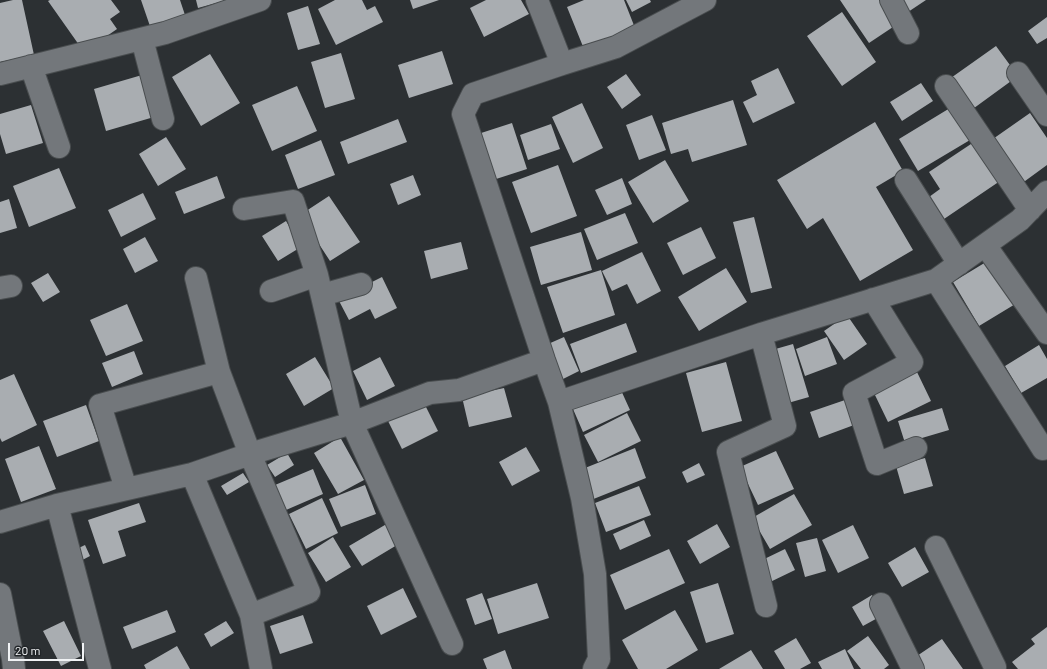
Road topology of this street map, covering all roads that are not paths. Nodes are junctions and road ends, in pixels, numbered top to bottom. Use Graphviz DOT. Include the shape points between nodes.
graph roads {
  1 [pos="260,0"];
  2 [pos="537,0"];
  3 [pos="705,0"];
  4 [pos="891,0"];
  5 [pos="908,33"];
  6 [pos="142,39"];
  7 [pos="562,64"];
  8 [pos="31,66"];
  9 [pos="1018,73"];
  10 [pos="0,74"];
  11 [pos="946,86"];
  12 [pos="1047,115"];
  13 [pos="163,119"];
  14 [pos="59,147"];
  15 [pos="906,180"];
  16 [pos="1047,192"];
  17 [pos="244,209"];
  18 [pos="1030,210"];
  19 [pos="985,246"];
  20 [pos="959,264"];
  21 [pos="196,278"];
  22 [pos="936,280"];
  23 [pos="362,284"];
  24 [pos="320,285"];
  25 [pos="271,291"];
  26 [pos="873,299"];
  27 [pos="1047,333"];
  28 [pos="760,334"];
  29 [pos="544,360"];
  30 [pos="219,372"];
  31 [pos="559,402"];
  32 [pos="352,423"];
  33 [pos="916,448"];
  34 [pos="1043,449"];
  35 [pos="250,454"];
  36 [pos="192,474"];
  37 [pos="126,489"];
  38 [pos="57,505"];
  39 [pos="1,521"];
  40 [pos="936,547"];
  41 [pos="0,594"];
  42 [pos="881,604"];
  43 [pos="766,606"];
  44 [pos="251,615"];
  45 [pos="452,644"];
  46 [pos="997,668"];
  47 [pos="14,669"];
  48 [pos="100,669"];
  49 [pos="261,669"];
  50 [pos="594,669"];
  51 [pos="913,669"];
  1 -- 6 [label="street"];
  2 -- 7 [label="street"];
  3 -- 7 [label="street" via="616,47"];
  4 -- 5 [label="street"];
  6 -- 8 [label="street"];
  6 -- 13 [label="street"];
  7 -- 29 [label="street" via="473,94 463,114"];
  8 -- 10 [label="street"];
  8 -- 14 [label="street"];
  9 -- 12 [label="street"];
  11 -- 18 [label="street"];
  15 -- 20 [label="street"];
  16 -- 18 [label="street"];
  17 -- 24 [label="street" via="293,201"];
  18 -- 19 [label="street"];
  19 -- 20 [label="street"];
  19 -- 27 [label="street"];
  20 -- 22 [label="street"];
  21 -- 30 [label="street"];
  22 -- 26 [label="street"];
  22 -- 34 [label="street"];
  23 -- 24 [label="street"];
  24 -- 25 [label="street"];
  24 -- 32 [label="street"];
  26 -- 28 [label="street"];
  26 -- 33 [label="street" via="912,362 854,393 877,464"];
  28 -- 31 [label="street"];
  28 -- 43 [label="street" via="785,426 728,452"];
  29 -- 31 [label="street"];
  29 -- 32 [label="street" via="459,390 430,393"];
  30 -- 35 [label="street"];
  30 -- 37 [label="street" via="100,405"];
  31 -- 50 [label="street" via="582,498 595,574 599,659"];
  32 -- 35 [label="street"];
  32 -- 45 [label="street"];
  35 -- 36 [label="street"];
  35 -- 44 [label="street" via="309,592"];
  36 -- 37 [label="street"];
  36 -- 44 [label="street"];
  37 -- 38 [label="street"];
  38 -- 39 [label="street"];
  38 -- 48 [label="street"];
  40 -- 46 [label="street"];
  41 -- 47 [label="street"];
  42 -- 51 [label="street"];
  44 -- 49 [label="street"];
}
